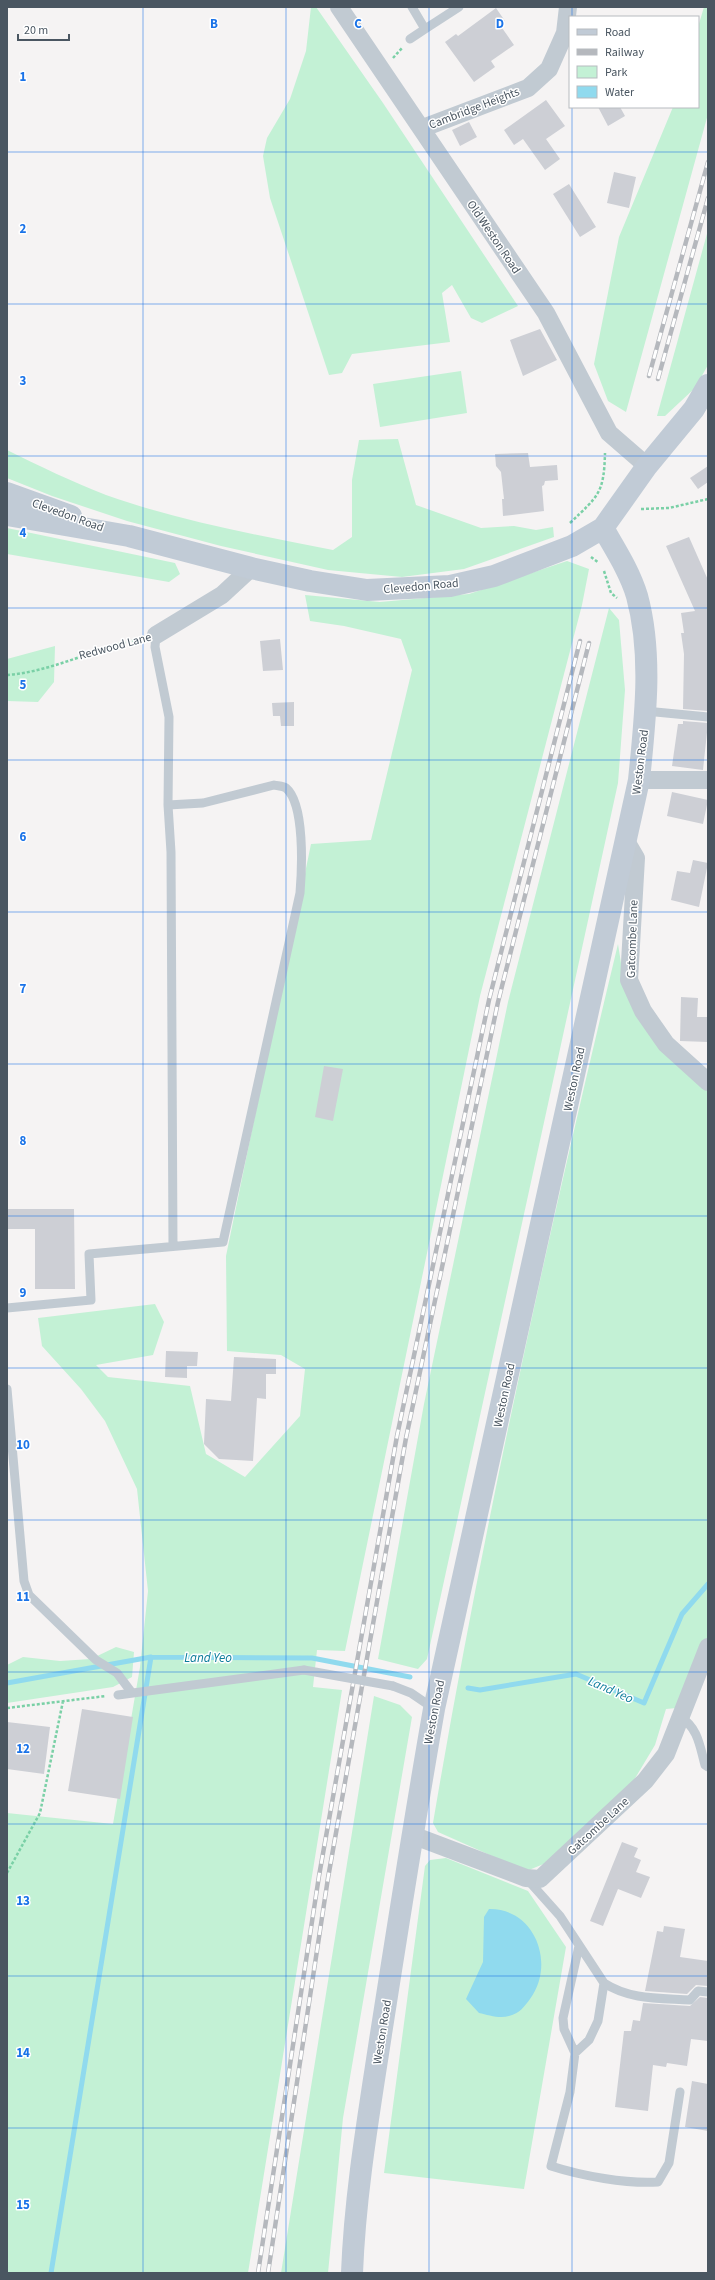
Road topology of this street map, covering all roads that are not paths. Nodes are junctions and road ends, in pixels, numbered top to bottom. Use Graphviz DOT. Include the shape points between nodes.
graph roads {
  1 [pos="339,7"];
  2 [pos="412,7"];
  3 [pos="459,7"];
  4 [pos="568,7"];
  5 [pos="425,29"];
  6 [pos="410,39"];
  7 [pos="423,128"];
  8 [pos="708,385"];
  9 [pos="647,466"];
  10 [pos="7,493"];
  11 [pos="7,515"];
  12 [pos="603,528"];
  13 [pos="129,536"];
  14 [pos="250,568"];
  15 [pos="156,635"];
  16 [pos="645,711"];
  17 [pos="708,717"];
  18 [pos="639,780"];
  19 [pos="708,780"];
  20 [pos="168,805"];
  21 [pos="626,842"];
  22 [pos="708,1082"];
  23 [pos="173,1246"];
  24 [pos="7,1308"];
  25 [pos="7,1389"];
  26 [pos="708,1647"];
  27 [pos="132,1692"];
  28 [pos="118,1695"];
  29 [pos="434,1709"];
  30 [pos="680,1717"];
  31 [pos="708,1767"];
  32 [pos="412,1835"];
  33 [pos="526,1878"];
  34 [pos="579,1946"];
  35 [pos="604,1982"];
  36 [pos="708,1992"];
  37 [pos="575,2054"];
  38 [pos="680,2092"];
  39 [pos="352,2273"];
  1 -- 7 [label="street, Old Weston Road"];
  2 -- 5 [label="lane"];
  3 -- 5 [label="lane"];
  4 -- 7 [label="street, Cambridge Heights" via="565,33 549,69 528,88"];
  5 -- 6 [label="lane"];
  7 -- 9 [label="street, Old Weston Road" via="546,313 609,433"];
  8 -- 9 [label="street, Clevedon Road" via="694,409"];
  9 -- 12 [label="street, Clevedon Road"];
  10 -- 13 [label="street, Clevedon Road"];
  11 -- 13 [label="street, Clevedon Road"];
  12 -- 14 [label="street, Clevedon Road" via="572,546 501,573 450,586 367,590"];
  12 -- 16 [label="street, Weston Road" via="637,595 645,647"];
  13 -- 14 [label="street, Clevedon Road"];
  14 -- 15 [label="street, Redwood Lane" via="222,595"];
  15 -- 20 [label="lane" via="155,647 168,717"];
  16 -- 17 [label="lane"];
  16 -- 18 [label="street, Weston Road"];
  18 -- 19 [label="street"];
  18 -- 21 [label="street, Weston Road"];
  20 -- 23 [label="lane" via="171,860"];
  20 -- 23 [label="lane" via="203,803 274,786 284,787 291,794 297,807 302,864 300,893 223,1242"];
  21 -- 22 [label="street, Gatcombe Lane" via="636,858 629,980 644,1011 666,1044"];
  21 -- 29 [label="street, Weston Road"];
  23 -- 24 [label="lane" via="89,1254 91,1300"];
  25 -- 27 [label="lane" via="24,1581 29,1595 96,1660 117,1673"];
  26 -- 30 [label="street, Gatcombe Lane"];
  27 -- 28 [label="lane"];
  27 -- 29 [label="lane, bridge" via="304,1670 393,1686 410,1693"];
  29 -- 32 [label="street, Weston Road"];
  30 -- 31 [label="lane" via="690,1723 698,1737 705,1766"];
  30 -- 33 [label="street, Gatcombe Lane" via="666,1754 645,1781 540,1879"];
  32 -- 33 [label="street, Gatcombe Lane"];
  32 -- 39 [label="street, Weston Road" via="366,2133"];
  33 -- 34 [label="lane" via="560,1916"];
  34 -- 35 [label="lane"];
  34 -- 37 [label="lane" via="564,2018 564,2028"];
  35 -- 36 [label="lane" via="630,1996 690,2000 698,1991"];
  35 -- 37 [label="lane" via="598,2021 589,2040"];
  37 -- 38 [label="lane" via="570,2092 551,2166 565,2171 641,2183 658,2182 668,2163"];
}
